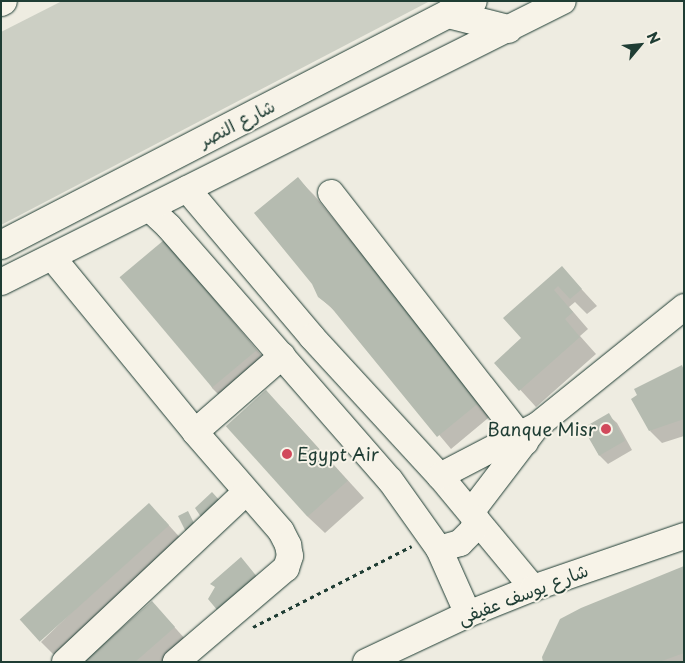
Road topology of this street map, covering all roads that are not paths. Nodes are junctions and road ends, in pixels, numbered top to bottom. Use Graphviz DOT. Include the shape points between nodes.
graph roads {
  1 [pos="473,1"];
  2 [pos="563,1"];
  3 [pos="448,14"];
  4 [pos="508,29"];
  5 [pos="187,189"];
  6 [pos="331,193"];
  7 [pos="150,209"];
  8 [pos="1,245"];
  9 [pos="52,257"];
  10 [pos="1,282"];
  11 [pos="684,307"];
  12 [pos="325,351"];
  13 [pos="282,356"];
  14 [pos="299,376"];
  15 [pos="196,432"];
  16 [pos="528,434"];
  17 [pos="440,476"];
  18 [pos="246,492"];
  19 [pos="474,515"];
  20 [pos="684,536"];
  21 [pos="435,543"];
  22 [pos="533,588"];
  23 [pos="468,614"];
  24 [pos="65,662"];
  25 [pos="176,662"];
  26 [pos="366,662"];
  1 -- 3 [label="main road, شارع النصر"];
  2 -- 4 [label="street"];
  3 -- 4 [label="main road"];
  3 -- 8 [label="main road, شارع النصر"];
  4 -- 5 [label="street"];
  5 -- 7 [label="street"];
  5 -- 12 [label="street"];
  6 -- 16 [label="street"];
  7 -- 9 [label="street"];
  7 -- 13 [label="street"];
  9 -- 10 [label="street"];
  9 -- 15 [label="street"];
  11 -- 16 [label="street"];
  12 -- 14 [label="street"];
  12 -- 17 [label="street"];
  13 -- 14 [label="street"];
  13 -- 15 [label="street"];
  14 -- 21 [label="street" via="390,480"];
  15 -- 18 [label="street"];
  16 -- 17 [label="street"];
  16 -- 19 [label="street"];
  17 -- 19 [label="street"];
  18 -- 24 [label="street"];
  18 -- 25 [label="street" via="281,531 288,544 290,556 286,568"];
  19 -- 21 [label="street" via="473,530 460,543"];
  19 -- 22 [label="street"];
  20 -- 22 [label="street, شارع يوسف عفيفى"];
  21 -- 23 [label="street"];
  22 -- 23 [label="street, شارع يوسف عفيفى"];
  23 -- 26 [label="street, شارع يوسف عفيفى"];
}
